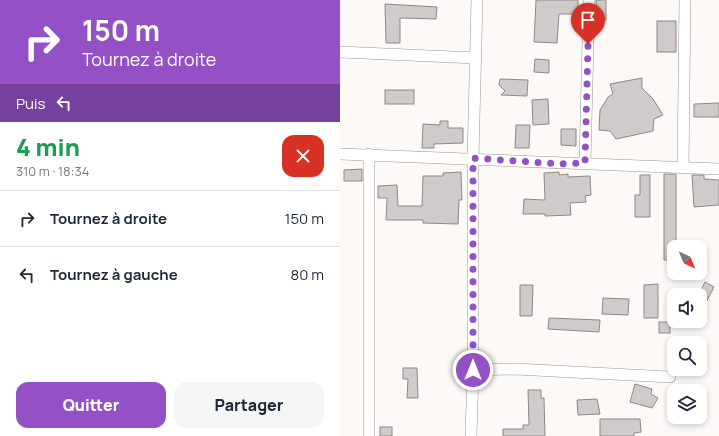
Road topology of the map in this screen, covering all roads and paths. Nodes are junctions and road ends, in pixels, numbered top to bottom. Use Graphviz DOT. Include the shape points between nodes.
graph roads {
  1 [pos="477,0"];
  2 [pos="589,0"];
  3 [pos="685,0"];
  4 [pos="340,52"];
  5 [pos="476,58"];
  6 [pos="340,154"];
  7 [pos="370,154"];
  8 [pos="473,158"];
  9 [pos="585,163"];
  10 [pos="683,167"];
  11 [pos="719,169"];
  12 [pos="473,370"];
  13 [pos="670,377"];
  14 [pos="369,436"];
  15 [pos="471,436"];
  1 -- 5 [label="street"];
  2 -- 9 [label="street"];
  3 -- 10 [label="street"];
  4 -- 5 [label="street"];
  5 -- 8 [label="street"];
  6 -- 7 [label="street"];
  7 -- 8 [label="street"];
  7 -- 14 [label="street"];
  8 -- 9 [label="street" via="560,164"];
  8 -- 12 [label="street"];
  9 -- 10 [label="street"];
  10 -- 11 [label="street"];
  12 -- 13 [label="street" via="515,369"];
  12 -- 15 [label="street"];
}
